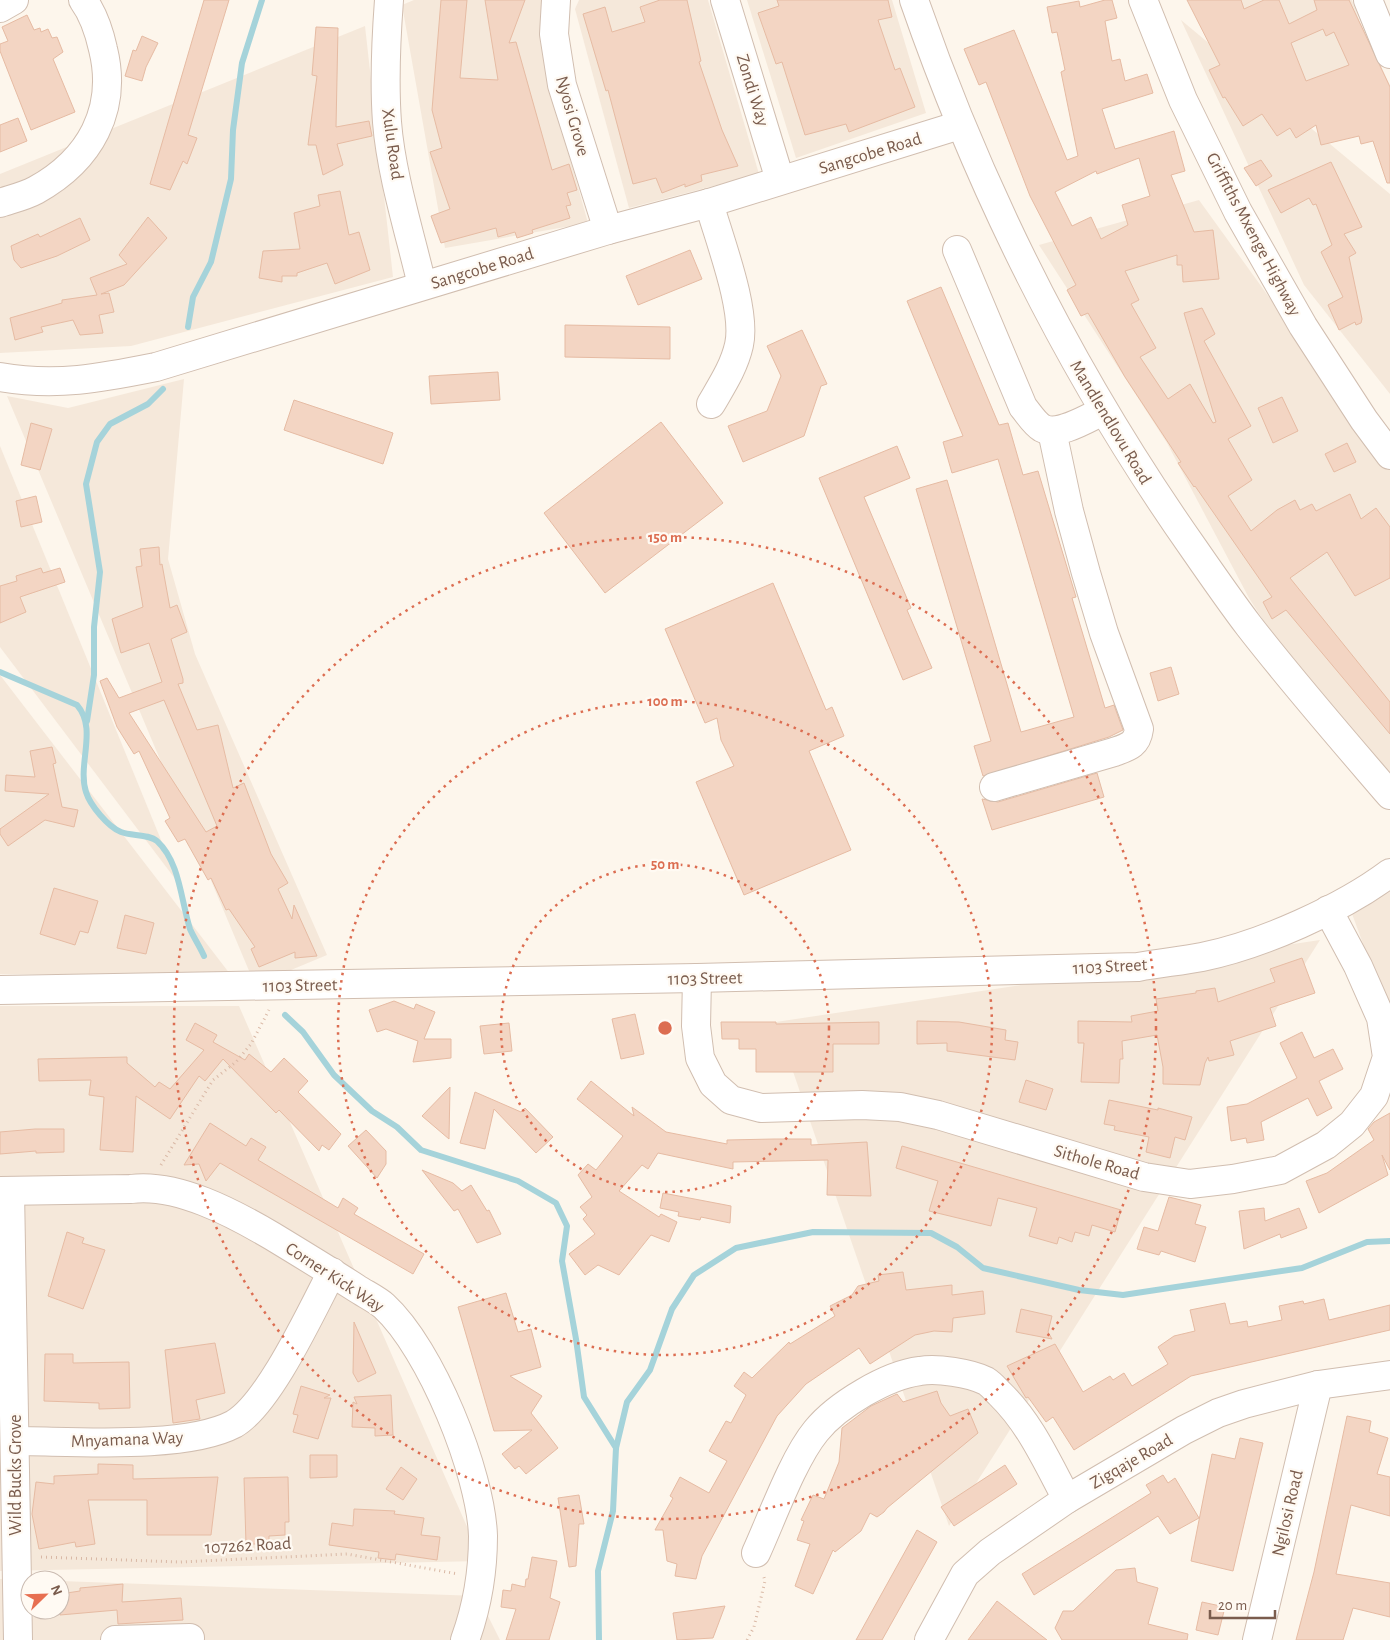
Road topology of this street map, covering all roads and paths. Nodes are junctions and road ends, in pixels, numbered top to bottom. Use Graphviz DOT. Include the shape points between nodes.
graph roads {
  1 [pos="14,0"];
  2 [pos="83,0"];
  3 [pos="389,0"];
  4 [pos="556,0"];
  5 [pos="725,0"];
  6 [pos="914,0"];
  7 [pos="1143,0"];
  8 [pos="1368,0"];
  9 [pos="0,8"];
  10 [pos="1390,54"];
  11 [pos="960,126"];
  12 [pos="780,180"];
  13 [pos="0,203"];
  14 [pos="708,203"];
  15 [pos="608,230"];
  16 [pos="958,250"];
  17 [pos="422,285"];
  18 [pos="0,377"];
  19 [pos="711,404"];
  20 [pos="1102,411"];
  21 [pos="1052,431"];
  22 [pos="1390,455"];
  23 [pos="994,787"];
  24 [pos="1390,795"];
  25 [pos="1390,873"];
  26 [pos="1328,910"];
  27 [pos="697,978"];
  28 [pos="0,990"];
  29 [pos="1384,1007"];
  30 [pos="273,1008"];
  31 [pos="147,1187"];
  32 [pos="5,1191"];
  33 [pos="332,1272"];
  34 [pos="1390,1376"];
  35 [pos="1318,1385"];
  36 [pos="16,1441"];
  37 [pos="1067,1499"];
  38 [pos="756,1553"];
  39 [pos="16,1556"];
  40 [pos="481,1578"];
  41 [pos="190,1638"];
  42 [pos="18,1640"];
  43 [pos="116,1640"];
  44 [pos="465,1640"];
  45 [pos="747,1640"];
  46 [pos="929,1640"];
  47 [pos="1256,1640"];
  1 -- 9 [label="street"];
  2 -- 13 [label="street" via="97,25 108,85 95,135 61,174 35,190"];
  3 -- 17 [label="street, Xulu Road" via="387,123"];
  4 -- 15 [label="street, Nyosi Grove" via="554,34 562,85"];
  5 -- 12 [label="street, Zondi Way"];
  6 -- 11 [label="street, Mandlendlovu Road"];
  7 -- 22 [label="street, Griffiths Mxenge Highway" via="1183,100 1238,212 1304,326"];
  8 -- 10 [label="street"];
  11 -- 12 [label="street, Sangcobe Road"];
  11 -- 20 [label="street, Mandlendlovu Road" via="1070,354"];
  12 -- 14 [label="street, Sangcobe Road"];
  14 -- 15 [label="street, Sangcobe Road"];
  14 -- 19 [label="street" via="740,316 740,344 732,368"];
  15 -- 17 [label="street, Sangcobe Road"];
  16 -- 21 [label="street" via="1023,407 1043,428"];
  17 -- 18 [label="street, Sangcobe Road" via="156,367 67,382 30,382"];
  20 -- 21 [label="street"];
  20 -- 24 [label="street, Mandlendlovu Road" via="1151,488 1248,624"];
  21 -- 23 [label="street" via="1076,538 1104,633 1138,729 1138,738 1132,745 1114,752"];
  25 -- 26 [label="street, 1103 Street" via="1372,887"];
  26 -- 27 [label="street, 1103 Street" via="1276,934 1204,956 1138,967"];
  26 -- 29 [label="street, Sithole Road"];
  27 -- 28 [label="street, 1103 Street"];
  27 -- 29 [label="street, Sithole Road" via="696,1026 700,1058 712,1084 731,1100 761,1108 900,1107 938,1115 1144,1177 1190,1184 1280,1170 1326,1145 1352,1124 1374,1096 1388,1057"];
  30 -- 31 [label="path" via="236,1062 213,1080"];
  31 -- 32 [label="street, Corner Kick Way"];
  31 -- 33 [label="street, Corner Kick Way" via="213,1206 249,1222"];
  32 -- 36 [label="street, Wild Bucks Grove"];
  33 -- 36 [label="street, Mnyamana Way" via="274,1379 256,1403 234,1423 200,1435 161,1440"];
  33 -- 40 [label="street, Corner Kick Way" via="383,1306 405,1330 426,1364 456,1428 476,1492 483,1535"];
  34 -- 35 [label="street, Zigqaje Road"];
  35 -- 37 [label="street, Zigqaje Road" via="1218,1413"];
  35 -- 47 [label="street, Ngilosi Road"];
  36 -- 39 [label="street, Wild Bucks Grove"];
  37 -- 38 [label="street" via="1035,1438 1013,1407 987,1381 952,1372 919,1371 883,1382 840,1409 816,1431 799,1459"];
  37 -- 46 [label="street, Zigqaje Road" via="990,1552 965,1574"];
  38 -- 45 [label="path" via="765,1581 754,1627"];
  39 -- 40 [label="path, 107262 Road" via="180,1562 348,1554"];
  39 -- 42 [label="street, Wild Bucks Grove"];
  40 -- 44 [label="street, Corner Kick Way" via="474,1616"];
  41 -- 43 [label="street"];
}
